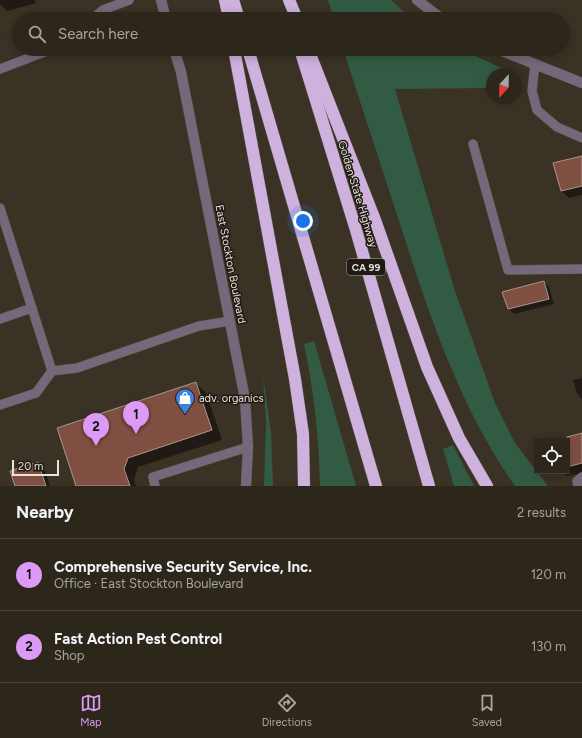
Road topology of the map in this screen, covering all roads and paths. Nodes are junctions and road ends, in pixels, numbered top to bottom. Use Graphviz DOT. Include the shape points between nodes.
graph roads {
  1 [pos="129,0"];
  2 [pos="161,0"];
  3 [pos="225,0"];
  4 [pos="233,0"];
  5 [pos="284,0"];
  6 [pos="289,0"];
  7 [pos="417,0"];
  8 [pos="101,12"];
  9 [pos="164,12"];
  10 [pos="228,12"];
  11 [pos="237,12"];
  12 [pos="288,12"];
  13 [pos="293,12"];
  14 [pos="433,12"];
  15 [pos="33,56"];
  16 [pos="176,56"];
  17 [pos="235,56"];
  18 [pos="250,56"];
  19 [pos="302,56"];
  20 [pos="311,56"];
  21 [pos="515,56"];
  22 [pos="535,64"];
  23 [pos="0,68"];
  24 [pos="582,83"];
  25 [pos="582,138"];
  26 [pos="473,144"];
  27 [pos="0,208"];
  28 [pos="582,269"];
  29 [pos="32,308"];
  30 [pos="0,319"];
  31 [pos="230,321"];
  32 [pos="52,371"];
  33 [pos="0,405"];
  34 [pos="248,447"];
  35 [pos="582,477"];
  36 [pos="155,486"];
  37 [pos="246,486"];
  38 [pos="304,486"];
  39 [pos="376,486"];
  40 [pos="429,486"];
  41 [pos="486,486"];
  42 [pos="578,486"];
  1 -- 8 [label="lane"];
  2 -- 9 [label="street"];
  3 -- 10 [label="highway"];
  4 -- 11 [label="highway"];
  5 -- 12 [label="highway"];
  6 -- 13 [label="highway"];
  7 -- 14 [label="street"];
  15 -- 23 [label="lane"];
  16 -- 31 [label="street, East Stockton Boulevard"];
  17 -- 38 [label="highway" via="296,379 303,434"];
  18 -- 39 [label="highway"];
  19 -- 40 [label="highway, Golden State Highway / CA 99" via="356,230"];
  20 -- 41 [label="highway" via="375,220 427,367 459,438"];
  21 -- 22 [label="street"];
  22 -- 24 [label="street"];
  22 -- 25 [label="lane" via="532,91 538,110 557,127"];
  26 -- 28 [label="lane" via="508,270"];
  27 -- 29 [label="lane"];
  29 -- 30 [label="lane"];
  29 -- 32 [label="lane"];
  31 -- 32 [label="lane" via="199,326 77,368"];
  31 -- 34 [label="street, East Stockton Boulevard" via="245,399"];
  32 -- 33 [label="lane" via="36,394"];
  34 -- 36 [label="lane" via="153,477"];
  34 -- 37 [label="street, East Stockton Boulevard"];
  35 -- 42 [label="lane" via="577,481"];
}
